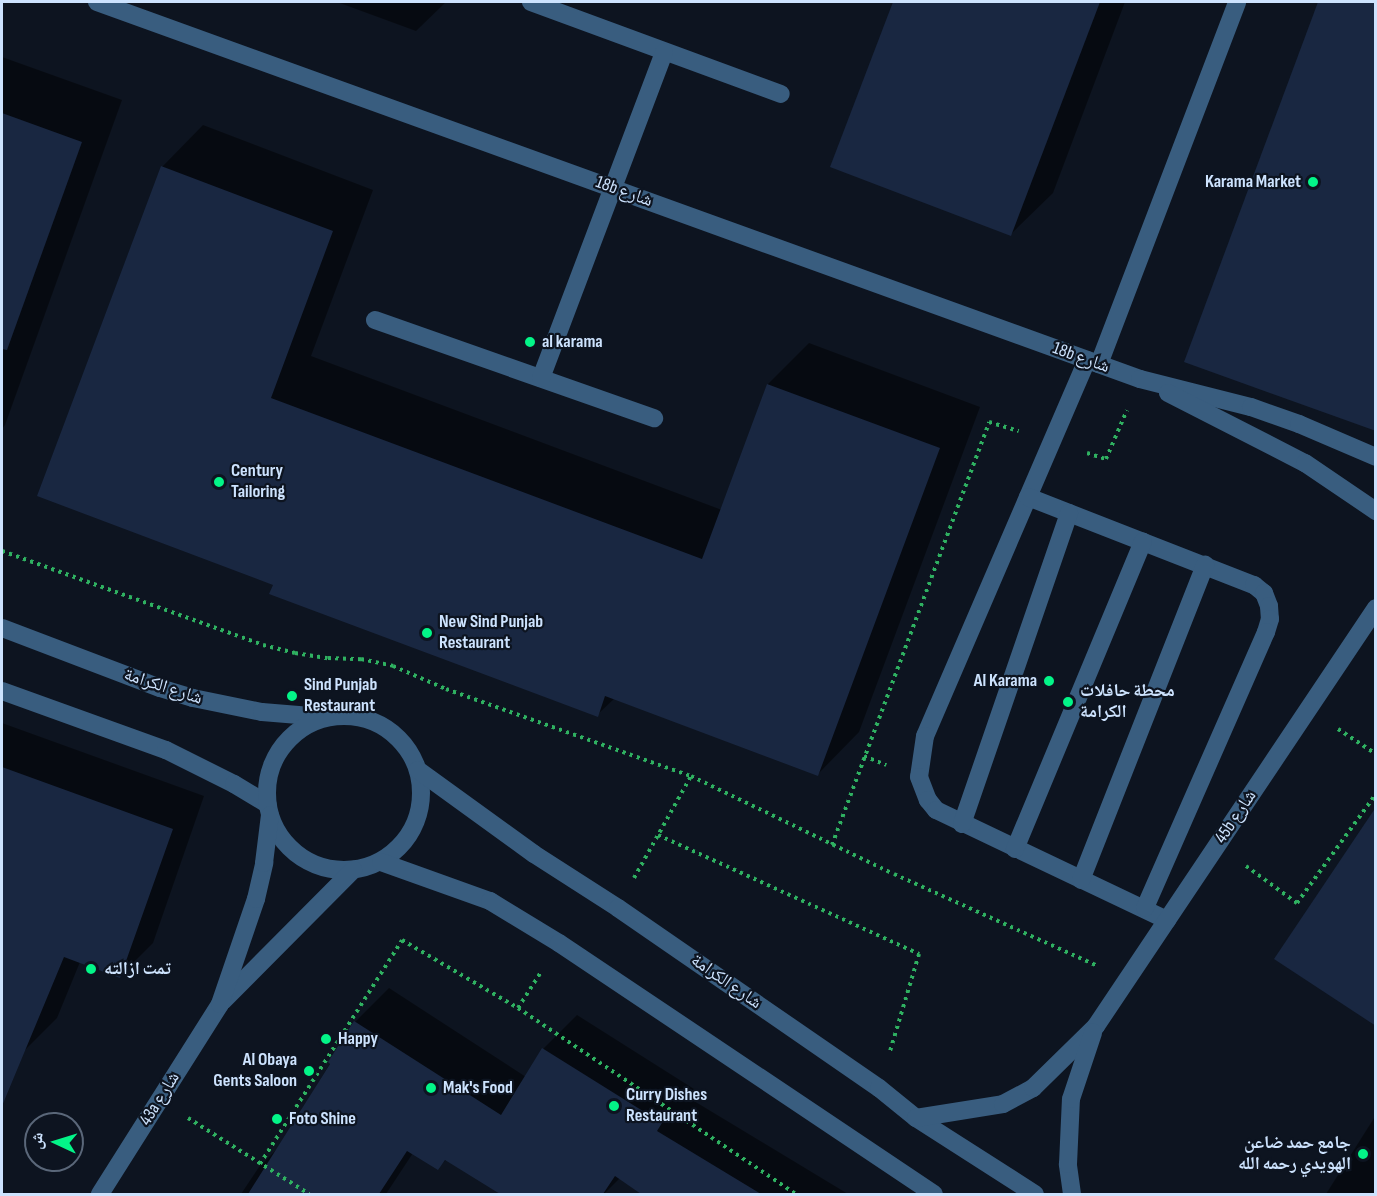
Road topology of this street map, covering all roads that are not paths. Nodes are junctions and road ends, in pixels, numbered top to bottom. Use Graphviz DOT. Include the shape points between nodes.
graph roads {
  1 [pos="97,2"];
  2 [pos="531,2"];
  3 [pos="1237,2"];
  4 [pos="664,52"];
  5 [pos="781,94"];
  6 [pos="612,188"];
  7 [pos="375,320"];
  8 [pos="1093,362"];
  9 [pos="541,378"];
  10 [pos="1151,383"];
  11 [pos="654,418"];
  12 [pos="1376,457"];
  13 [pos="1028,497"];
  14 [pos="1376,511"];
  15 [pos="1070,513"];
  16 [pos="1143,542"];
  17 [pos="1205,565"];
  18 [pos="1376,608"];
  19 [pos="2,628"];
  20 [pos="2,691"];
  21 [pos="330,717"];
  22 [pos="418,770"];
  23 [pos="269,809"];
  24 [pos="962,824"];
  25 [pos="1016,849"];
  26 [pos="381,862"];
  27 [pos="353,870"];
  28 [pos="1081,880"];
  29 [pos="1145,909"];
  30 [pos="1167,920"];
  31 [pos="220,1004"];
  32 [pos="1096,1026"];
  33 [pos="916,1118"];
  34 [pos="100,1194"];
  35 [pos="933,1194"];
  36 [pos="1035,1194"];
  37 [pos="1072,1194"];
  1 -- 6 [label="street, 18b شارع"];
  2 -- 4 [label="street"];
  3 -- 8 [label="street"];
  4 -- 5 [label="street"];
  4 -- 6 [label="street"];
  6 -- 8 [label="street, 18b شارع"];
  6 -- 9 [label="street"];
  7 -- 9 [label="street"];
  8 -- 10 [label="street, 18b شارع"];
  8 -- 13 [label="street"];
  9 -- 11 [label="street"];
  10 -- 12 [label="street, 18b شارع" via="1251,407"];
  10 -- 14 [label="street, 18b شارع" via="1305,463"];
  13 -- 15 [label="street"];
  13 -- 24 [label="street" via="933,717 920,756 919,777 928,800 936,810"];
  15 -- 16 [label="street"];
  15 -- 24 [label="street"];
  16 -- 17 [label="street"];
  16 -- 25 [label="street"];
  17 -- 28 [label="street"];
  17 -- 29 [label="street" via="1254,585 1264,594 1270,619"];
  18 -- 30 [label="street, 45b شارع"];
  19 -- 21 [label="street, شارع الكرامة" via="193,698 262,712"];
  20 -- 23 [label="street" via="166,750 234,784"];
  21 -- 22 [label="street" via="374,722 408,750"];
  21 -- 23 [label="street" via="308,725 289,739 276,758 268,781"];
  22 -- 26 [label="street" via="421,796 416,822 402,845"];
  22 -- 33 [label="street, شارع الكرامة" via="534,854 879,1088"];
  23 -- 27 [label="street" via="281,839 302,858 326,869"];
  23 -- 31 [label="street, 43a شارع" via="256,899"];
  24 -- 25 [label="street"];
  25 -- 28 [label="street"];
  26 -- 27 [label="street"];
  26 -- 35 [label="street" via="466,890 501,907"];
  27 -- 31 [label="street, 43a شارع"];
  28 -- 29 [label="street"];
  29 -- 30 [label="street"];
  30 -- 32 [label="street, 45b شارع"];
  31 -- 34 [label="street, 43a شارع"];
  32 -- 33 [label="street, 45b شارع" via="1033,1088 1003,1104"];
  32 -- 37 [label="street, 45b شارع" via="1071,1099 1068,1164"];
  33 -- 36 [label="street, شارع الكرامة"];
}
